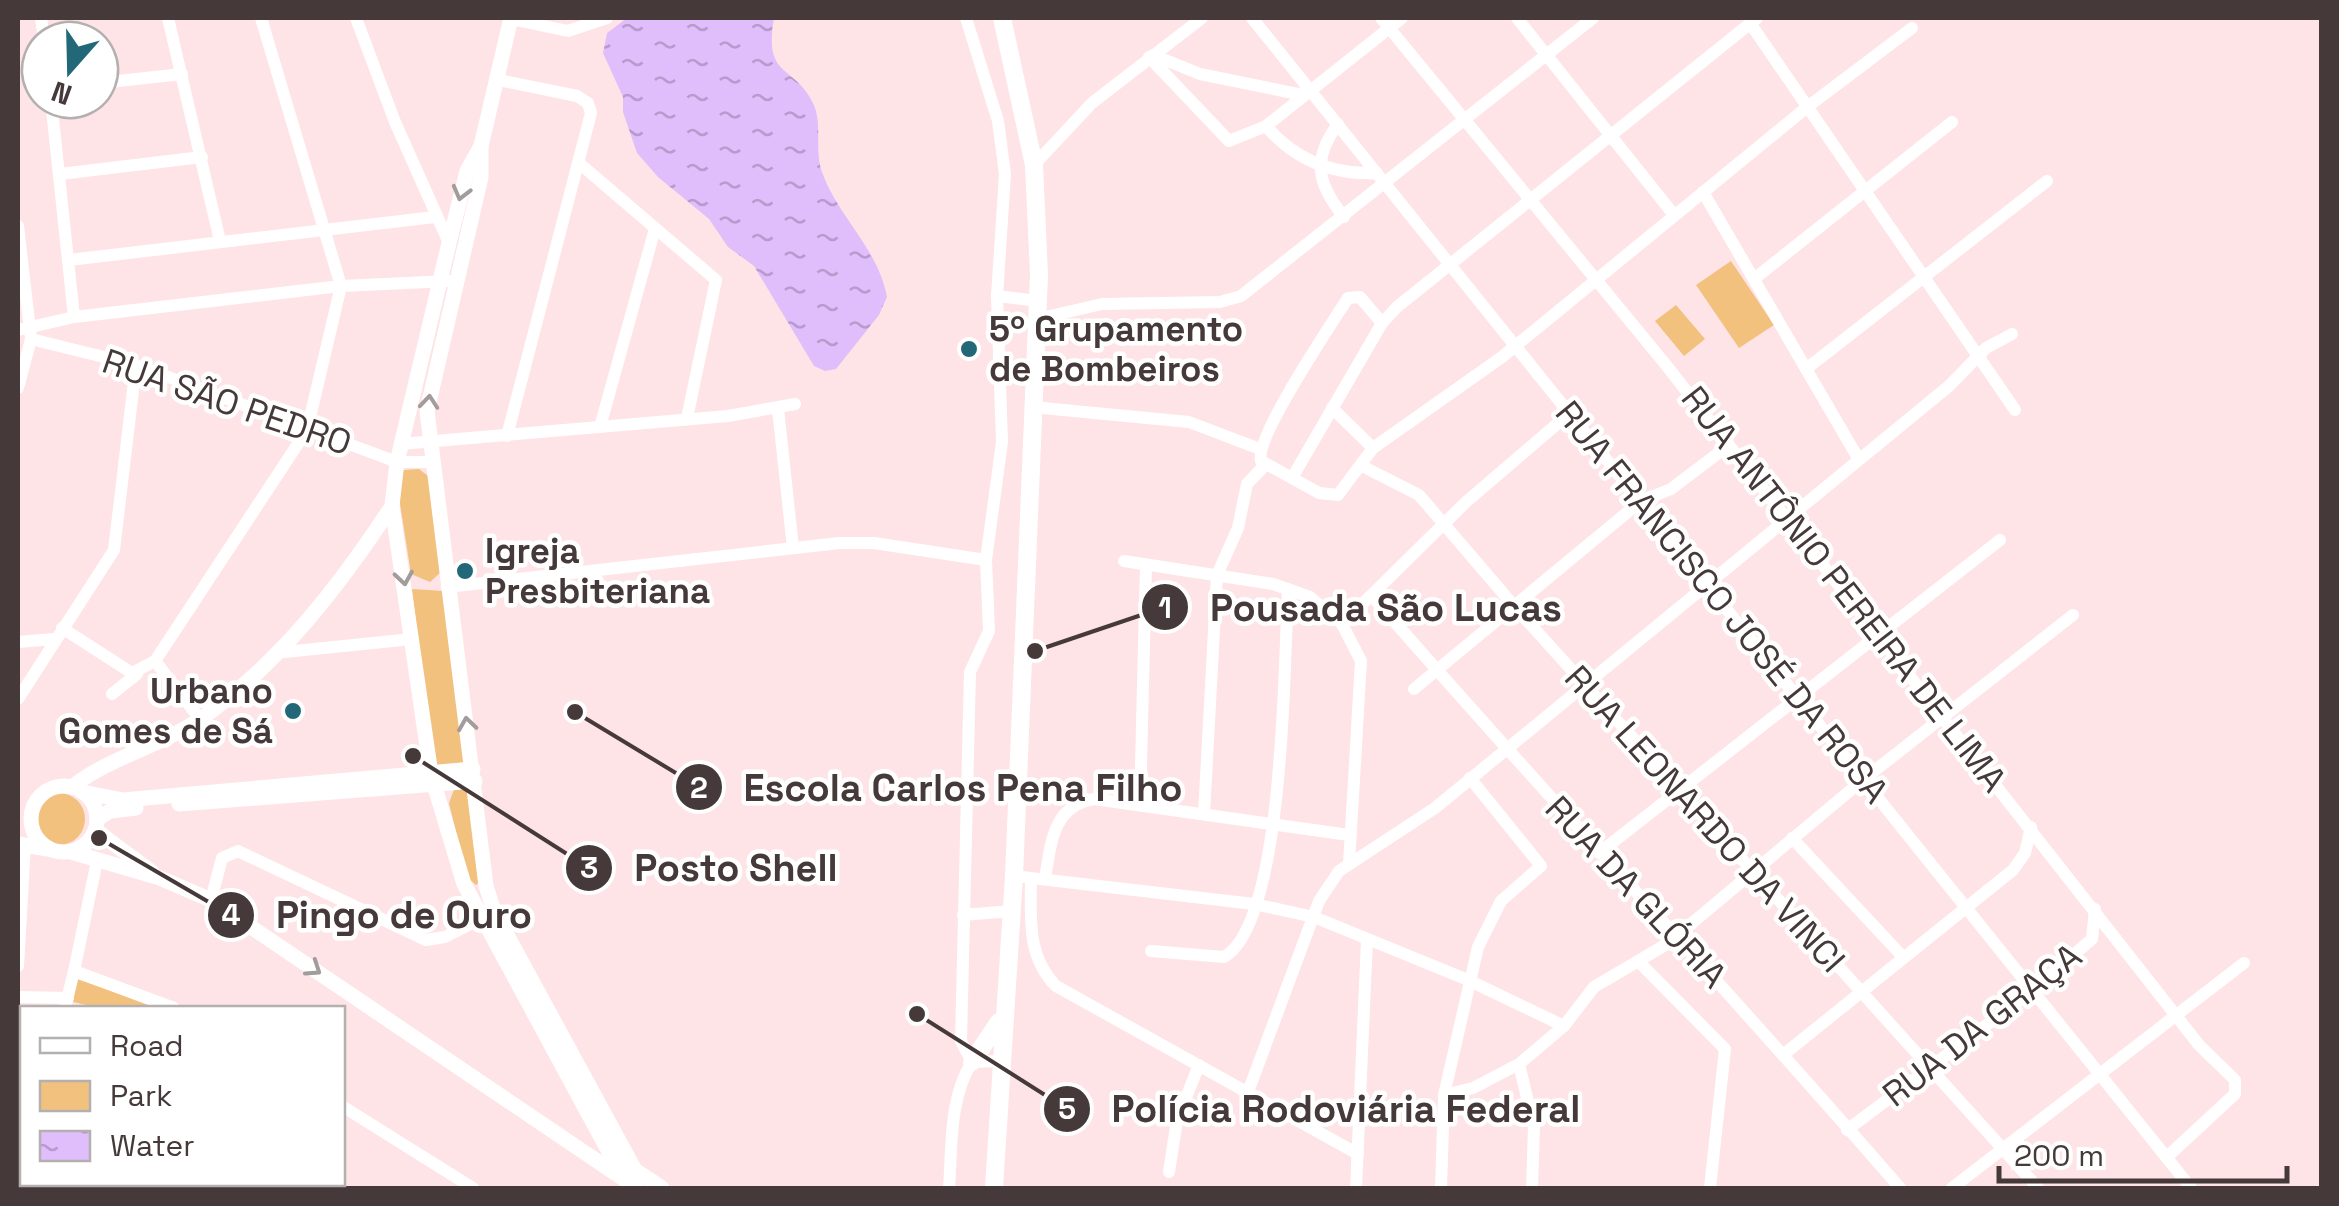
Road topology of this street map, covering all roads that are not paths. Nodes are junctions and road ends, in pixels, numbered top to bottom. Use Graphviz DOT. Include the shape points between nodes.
graph roads {
  1 [pos="168,18"];
  2 [pos="261,18"];
  3 [pos="356,18"];
  4 [pos="511,18"];
  5 [pos="607,18"];
  6 [pos="966,18"];
  7 [pos="1002,18"];
  8 [pos="1202,18"];
  9 [pos="1252,18"];
  10 [pos="1402,18"];
  11 [pos="1517,18"];
  12 [pos="1594,18"];
  13 [pos="1754,20"];
  14 [pos="1386,22"];
  15 [pos="1912,28"];
  16 [pos="1547,55"];
  17 [pos="1151,56"];
  18 [pos="182,74"];
  19 [pos="498,80"];
  20 [pos="120,81"];
  21 [pos="1307,93"];
  22 [pos="1806,108"];
  23 [pos="1025,111"];
  24 [pos="1466,118"];
  25 [pos="53,120"];
  26 [pos="998,122"];
  27 [pos="1952,122"];
  28 [pos="1338,124"];
  29 [pos="1266,126"];
  30 [pos="1609,132"];
  31 [pos="481,146"];
  32 [pos="202,157"];
  33 [pos="579,164"];
  34 [pos="1034,165"];
  35 [pos="1320,166"];
  36 [pos="60,174"];
  37 [pos="1382,178"];
  38 [pos="2047,182"];
  39 [pos="1704,192"];
  40 [pos="1866,193"];
  41 [pos="1528,197"];
  42 [pos="1674,215"];
  43 [pos="1344,216"];
  44 [pos="434,217"];
  45 [pos="18,226"];
  46 [pos="325,228"];
  47 [pos="654,232"];
  48 [pos="220,240"];
  49 [pos="449,242"];
  50 [pos="69,260"];
  51 [pos="1449,261"];
  52 [pos="1925,274"];
  53 [pos="1594,278"];
  54 [pos="1754,279"];
  55 [pos="448,281"];
  56 [pos="340,286"];
  57 [pos="997,296"];
  58 [pos="1038,310"];
  59 [pos="74,318"];
  60 [pos="1382,323"];
  61 [pos="26,332"];
  62 [pos="2012,334"];
  63 [pos="1516,345"];
  64 [pos="1977,355"];
  65 [pos="136,366"];
  66 [pos="1806,370"];
  67 [pos="18,388"];
  68 [pos="794,404"];
  69 [pos="1032,407"];
  70 [pos="1332,408"];
  71 [pos="778,409"];
  72 [pos="2015,410"];
  73 [pos="1570,412"];
  74 [pos="687,418"];
  75 [pos="600,427"];
  76 [pos="307,430"];
  77 [pos="508,436"];
  78 [pos="400,444"];
  79 [pos="432,444"];
  80 [pos="1729,445"];
  81 [pos="1373,448"];
  82 [pos="1261,455"];
  83 [pos="1858,458"];
  84 [pos="396,462"];
  85 [pos="434,462"];
  86 [pos="1362,466"];
  87 [pos="1292,478"];
  88 [pos="1641,501"];
  89 [pos="392,506"];
  90 [pos="1785,517"];
  91 [pos="1446,526"];
  92 [pos="2000,540"];
  93 [pos="793,548"];
  94 [pos="986,560"];
  95 [pos="1124,561"];
  96 [pos="1146,565"];
  97 [pos="1217,575"];
  98 [pos="1706,582"];
  99 [pos="447,587"];
  100 [pos="1288,589"];
  101 [pos="1372,596"];
  102 [pos="1514,606"];
  103 [pos="2073,615"];
  104 [pos="1342,624"];
  105 [pos="58,634"];
  106 [pos="1879,635"];
  107 [pos="412,639"];
  108 [pos="18,642"];
  109 [pos="274,653"];
  110 [pos="155,661"];
  111 [pos="1436,670"];
  112 [pos="135,673"];
  113 [pos="1584,683"];
  114 [pos="1414,689"];
  115 [pos="112,694"];
  116 [pos="1797,696"];
  117 [pos="18,699"];
  118 [pos="1946,717"];
  119 [pos="200,719"];
  120 [pos="1506,748"];
  121 [pos="474,775"];
  122 [pos="1470,778"];
  123 [pos="1864,779"];
  124 [pos="432,780"];
  125 [pos="77,789"];
  126 [pos="1679,790"];
  127 [pos="200,797"];
  128 [pos="18,802"];
  129 [pos="36,802"];
  130 [pos="1140,805"];
  131 [pos="1204,814"];
  132 [pos="1276,823"];
  133 [pos="96,824"];
  134 [pos="2032,826"];
  135 [pos="1349,835"];
  136 [pos="1792,838"];
  137 [pos="21,845"];
  138 [pos="65,852"];
  139 [pos="1599,853"];
  140 [pos="97,861"];
  141 [pos="1349,864"];
  142 [pos="1752,872"];
  143 [pos="1030,877"];
  144 [pos="160,878"];
  145 [pos="211,900"];
  146 [pos="1254,904"];
  147 [pos="1966,907"];
  148 [pos="2096,908"];
  149 [pos="1011,911"];
  150 [pos="489,915"];
  151 [pos="963,915"];
  152 [pos="1314,918"];
  153 [pos="1676,936"];
  154 [pos="1367,940"];
  155 [pos="1151,951"];
  156 [pos="1903,957"];
  157 [pos="1640,962"];
  158 [pos="2244,963"];
  159 [pos="18,966"];
  160 [pos="74,971"];
  161 [pos="1468,980"];
  162 [pos="528,988"];
  163 [pos="2034,990"];
  164 [pos="1860,991"];
  165 [pos="18,998"];
  166 [pos="66,1003"];
  167 [pos="169,1006"];
  168 [pos="2180,1014"];
  169 [pos="1002,1017"];
  170 [pos="1564,1026"];
  171 [pos="1783,1056"];
  172 [pos="1001,1061"];
  173 [pos="972,1062"];
  174 [pos="1518,1064"];
  175 [pos="1199,1065"];
  176 [pos="1932,1066"];
  177 [pos="2101,1076"];
  178 [pos="1248,1092"];
  179 [pos="1444,1095"];
  180 [pos="345,1108"];
  181 [pos="1847,1130"];
  182 [pos="2004,1149"];
  183 [pos="1358,1154"];
  184 [pos="2168,1156"];
  185 [pos="1169,1172"];
  186 [pos="1888,1174"];
  187 [pos="622,1178"];
  188 [pos="473,1188"];
  189 [pos="637,1188"];
  190 [pos="662,1188"];
  191 [pos="949,1188"];
  192 [pos="994,1188"];
  193 [pos="1356,1188"];
  194 [pos="1441,1188"];
  195 [pos="1532,1188"];
  196 [pos="1710,1188"];
  197 [pos="1882,1188"];
  198 [pos="1900,1188"];
  199 [pos="1952,1188"];
  200 [pos="2038,1188"];
  201 [pos="2191,1188"];
  1 -- 18 [label="street"];
  2 -- 46 [label="street"];
  3 -- 44 [label="street"];
  4 -- 5 [label="street" via="568,31"];
  4 -- 19 [label="main road"];
  6 -- 26 [label="street"];
  7 -- 23 [label="highway"];
  8 -- 17 [label="street"];
  9 -- 21 [label="street, RUA FRANCISCO JOSÉ DA ROSA"];
  10 -- 14 [label="street"];
  11 -- 16 [label="street"];
  12 -- 16 [label="street"];
  13 -- 22 [label="street"];
  13 -- 30 [label="street"];
  14 -- 21 [label="street"];
  14 -- 24 [label="street, RUA ANTÔNIO PEREIRA DE LIMA"];
  15 -- 22 [label="street"];
  16 -- 24 [label="street"];
  16 -- 30 [label="street"];
  17 -- 21 [label="street" via="1200,74"];
  17 -- 29 [label="street" via="1226,139"];
  17 -- 34 [label="street" via="1074,119"];
  18 -- 20 [label="street"];
  18 -- 32 [label="street"];
  19 -- 31 [label="main road"];
  19 -- 33 [label="street" via="588,103 591,120"];
  21 -- 28 [label="street, RUA FRANCISCO JOSÉ DA ROSA"];
  21 -- 29 [label="street"];
  22 -- 39 [label="street"];
  22 -- 40 [label="street"];
  23 -- 26 [label="street"];
  23 -- 34 [label="highway"];
  24 -- 37 [label="street"];
  24 -- 41 [label="street, RUA ANTÔNIO PEREIRA DE LIMA"];
  25 -- 36 [label="street"];
  26 -- 57 [label="street" via="1005,174"];
  27 -- 40 [label="street"];
  28 -- 35 [label="street"];
  28 -- 37 [label="street, RUA FRANCISCO JOSÉ DA ROSA"];
  29 -- 35 [label="street" via="1288,149"];
  30 -- 41 [label="street"];
  30 -- 42 [label="street"];
  31 -- 49 [label="main road, one-way" via="467,172"];
  31 -- 55 [label="main road" via="482,177"];
  32 -- 36 [label="street"];
  32 -- 48 [label="street"];
  33 -- 47 [label="street"];
  33 -- 77 [label="street"];
  34 -- 58 [label="highway"];
  35 -- 37 [label="street"];
  35 -- 43 [label="street" via="1323,188"];
  36 -- 50 [label="street"];
  37 -- 43 [label="street"];
  37 -- 51 [label="street, RUA FRANCISCO JOSÉ DA ROSA"];
  38 -- 52 [label="street"];
  39 -- 42 [label="street"];
  39 -- 54 [label="street"];
  40 -- 52 [label="street"];
  40 -- 54 [label="street"];
  41 -- 51 [label="street"];
  41 -- 53 [label="street, RUA ANTÔNIO PEREIRA DE LIMA"];
  42 -- 53 [label="street"];
  43 -- 58 [label="street" via="1229,301"];
  44 -- 46 [label="street"];
  44 -- 49 [label="street"];
  45 -- 61 [label="street"];
  46 -- 48 [label="street"];
  46 -- 56 [label="street"];
  47 -- 74 [label="street" via="706,268 717,285"];
  47 -- 75 [label="street"];
  48 -- 50 [label="street"];
  49 -- 55 [label="main road"];
  50 -- 59 [label="street"];
  51 -- 60 [label="street"];
  51 -- 63 [label="street, RUA FRANCISCO JOSÉ DA ROSA"];
  52 -- 64 [label="street"];
  52 -- 66 [label="street"];
  53 -- 63 [label="street"];
  53 -- 80 [label="street, RUA ANTÔNIO PEREIRA DE LIMA"];
  54 -- 66 [label="street"];
  55 -- 56 [label="street"];
  55 -- 78 [label="main road"];
  79 -- 55 [label="main road, one-way" via="426,406"];
  56 -- 59 [label="street"];
  56 -- 76 [label="street"];
  57 -- 58 [label="street"];
  57 -- 94 [label="street" via="1002,442"];
  58 -- 69 [label="highway"];
  59 -- 61 [label="street"];
  60 -- 70 [label="street"];
  60 -- 82 [label="street" via="1360,297 1348,298"];
  61 -- 65 [label="street, RUA SÃO PEDRO"];
  61 -- 67 [label="street"];
  62 -- 64 [label="street"];
  63 -- 73 [label="street, RUA FRANCISCO JOSÉ DA ROSA"];
  63 -- 81 [label="street"];
  64 -- 72 [label="street"];
  64 -- 83 [label="street" via="1960,377"];
  65 -- 76 [label="street, RUA SÃO PEDRO"];
  65 -- 105 [label="street" via="114,550"];
  66 -- 83 [label="street"];
  68 -- 71 [label="street"];
  69 -- 82 [label="street" via="1174,419 1219,430"];
  69 -- 143 [label="highway"];
  70 -- 81 [label="street"];
  70 -- 87 [label="street"];
  71 -- 74 [label="street"];
  71 -- 93 [label="street"];
  73 -- 88 [label="street, RUA FRANCISCO JOSÉ DA ROSA"];
  73 -- 91 [label="street"];
  74 -- 75 [label="street"];
  75 -- 77 [label="street"];
  76 -- 84 [label="street, RUA SÃO PEDRO"];
  76 -- 110 [label="street"];
  77 -- 79 [label="street"];
  78 -- 79 [label="street"];
  78 -- 84 [label="main road"];
  79 -- 85 [label="main road"];
  80 -- 88 [label="street" via="1671,489"];
  80 -- 90 [label="street, RUA ANTÔNIO PEREIRA DE LIMA"];
  81 -- 86 [label="street"];
  82 -- 87 [label="street"];
  82 -- 97 [label="street"];
  83 -- 90 [label="street"];
  84 -- 85 [label="street, RUA SÃO PEDRO"];
  84 -- 89 [label="main road"];
  85 -- 99 [label="main road"];
  86 -- 87 [label="street" via="1333,496"];
  86 -- 91 [label="street, RUA LEONARDO DA VINCI" via="1420,495"];
  88 -- 98 [label="street, RUA FRANCISCO JOSÉ DA ROSA"];
  88 -- 102 [label="street"];
  89 -- 107 [label="main road, one-way"];
  89 -- 109 [label="main road" via="326,601"];
  90 -- 98 [label="street"];
  90 -- 106 [label="street, RUA ANTÔNIO PEREIRA DE LIMA"];
  91 -- 101 [label="street"];
  91 -- 102 [label="street, RUA LEONARDO DA VINCI"];
  92 -- 106 [label="street"];
  93 -- 94 [label="street" via="874,544"];
  93 -- 99 [label="street"];
  94 -- 151 [label="street" via="988,637 970,672"];
  95 -- 96 [label="street"];
  96 -- 97 [label="street"];
  96 -- 130 [label="street"];
  97 -- 100 [label="street"];
  97 -- 131 [label="street"];
  98 -- 113 [label="street"];
  98 -- 116 [label="street, RUA FRANCISCO JOSÉ DA ROSA"];
  121 -- 99 [label="main road, one-way"];
  100 -- 104 [label="street" via="1310,597"];
  100 -- 132 [label="street"];
  101 -- 104 [label="street"];
  101 -- 111 [label="street, RUA DA GLÓRIA"];
  102 -- 111 [label="street"];
  102 -- 113 [label="street, RUA LEONARDO DA VINCI"];
  103 -- 118 [label="street"];
  104 -- 135 [label="street" via="1361,661"];
  105 -- 108 [label="street"];
  105 -- 112 [label="street"];
  105 -- 117 [label="street"];
  106 -- 116 [label="street"];
  106 -- 118 [label="street, RUA ANTÔNIO PEREIRA DE LIMA"];
  107 -- 109 [label="street"];
  107 -- 124 [label="main road"];
  109 -- 119 [label="main road"];
  110 -- 112 [label="street"];
  110 -- 119 [label="street"];
  111 -- 114 [label="street"];
  111 -- 120 [label="street, RUA DA GLÓRIA"];
  112 -- 115 [label="street"];
  113 -- 120 [label="street"];
  113 -- 126 [label="street, RUA LEONARDO DA VINCI"];
  116 -- 123 [label="street, RUA FRANCISCO JOSÉ DA ROSA"];
  116 -- 126 [label="street"];
  118 -- 123 [label="street"];
  118 -- 134 [label="street, RUA ANTÔNIO PEREIRA DE LIMA"];
  119 -- 125 [label="main road" via="96,770"];
  120 -- 122 [label="street"];
  120 -- 139 [label="street, RUA DA GLÓRIA"];
  121 -- 124 [label="main road"];
  121 -- 150 [label="main road"];
  122 -- 141 [label="street" via="1400,834"];
  122 -- 161 [label="street" via="1542,866 1493,912"];
  123 -- 136 [label="street"];
  123 -- 147 [label="street, RUA FRANCISCO JOSÉ DA ROSA"];
  124 -- 127 [label="main road"];
  124 -- 150 [label="main road" via="464,884"];
  125 -- 127 [label="main road" via="123,800"];
  125 -- 129 [label="main road" via="53,788"];
  125 -- 133 [label="main road" via="96,808"];
  126 -- 139 [label="street"];
  126 -- 142 [label="street, RUA LEONARDO DA VINCI"];
  127 -- 133 [label="main road" via="116,810"];
  128 -- 129 [label="main road"];
  129 -- 138 [label="main road" via="34,833"];
  130 -- 131 [label="street"];
  130 -- 143 [label="street" via="1094,800 1067,811"];
  131 -- 132 [label="street"];
  132 -- 135 [label="street"];
  132 -- 146 [label="street"];
  133 -- 138 [label="main road" via="90,840"];
  133 -- 144 [label="main road"];
  134 -- 147 [label="street" via="2020,861"];
  134 -- 148 [label="street, RUA ANTÔNIO PEREIRA DE LIMA"];
  135 -- 141 [label="street"];
  136 -- 142 [label="street"];
  136 -- 156 [label="street"];
  137 -- 138 [label="main road"];
  137 -- 159 [label="street"];
  138 -- 140 [label="main road"];
  139 -- 153 [label="street, RUA DA GLÓRIA"];
  140 -- 144 [label="main road"];
  140 -- 160 [label="street"];
  141 -- 152 [label="street" via="1326,886"];
  142 -- 153 [label="street"];
  142 -- 164 [label="street, RUA LEONARDO DA VINCI"];
  143 -- 146 [label="street"];
  143 -- 149 [label="highway"];
  143 -- 175 [label="street" via="1033,950 1045,976"];
  144 -- 145 [label="main road"];
  145 -- 150 [label="street" via="222,858 238,851 426,940"];
  145 -- 187 [label="main road, one-way"];
  146 -- 152 [label="street"];
  146 -- 155 [label="street" via="1224,957"];
  147 -- 156 [label="street"];
  147 -- 163 [label="street, RUA FRANCISCO JOSÉ DA ROSA"];
  148 -- 163 [label="street, RUA DA GRAÇA" via="2092,939"];
  148 -- 168 [label="street, RUA ANTÔNIO PEREIRA DE LIMA"];
  149 -- 151 [label="street"];
  149 -- 169 [label="highway"];
  150 -- 162 [label="main road"];
  151 -- 173 [label="street" via="961,1041"];
  152 -- 154 [label="street"];
  152 -- 178 [label="street"];
  153 -- 157 [label="street"];
  153 -- 171 [label="street, RUA DA GLÓRIA"];
  154 -- 161 [label="street"];
  154 -- 183 [label="street"];
  156 -- 164 [label="street"];
  157 -- 170 [label="street" via="1594,986"];
  157 -- 196 [label="street" via="1725,1049"];
  158 -- 168 [label="street"];
  160 -- 166 [label="street"];
  160 -- 167 [label="street"];
  161 -- 170 [label="street"];
  161 -- 179 [label="street"];
  162 -- 187 [label="main road"];
  162 -- 190 [label="main road" via="634,1170"];
  163 -- 176 [label="street, RUA DA GRAÇA"];
  163 -- 177 [label="street, RUA FRANCISCO JOSÉ DA ROSA"];
  164 -- 171 [label="street"];
  164 -- 176 [label="street, RUA LEONARDO DA VINCI"];
  165 -- 166 [label="street"];
  168 -- 177 [label="street"];
  168 -- 184 [label="street, RUA ANTÔNIO PEREIRA DE LIMA" via="2237,1089"];
  169 -- 172 [label="highway"];
  169 -- 173 [label="highway"];
  170 -- 174 [label="street"];
  171 -- 181 [label="street, RUA DA GLÓRIA"];
  172 -- 173 [label="street"];
  172 -- 192 [label="highway"];
  173 -- 191 [label="street" via="955,1109"];
  174 -- 179 [label="street"];
  174 -- 195 [label="street" via="1534,1127"];
  175 -- 178 [label="street"];
  175 -- 185 [label="street" via="1177,1120"];
  176 -- 181 [label="street, RUA DA GRAÇA"];
  176 -- 182 [label="street, RUA LEONARDO DA VINCI"];
  177 -- 182 [label="street"];
  177 -- 184 [label="street, RUA FRANCISCO JOSÉ DA ROSA"];
  178 -- 183 [label="street"];
  179 -- 194 [label="street"];
  180 -- 188 [label="street"];
  181 -- 186 [label="street, RUA DA GLÓRIA"];
  182 -- 199 [label="street"];
  182 -- 200 [label="street, RUA LEONARDO DA VINCI"];
  183 -- 193 [label="street"];
  184 -- 201 [label="street, RUA FRANCISCO JOSÉ DA ROSA"];
  186 -- 197 [label="street"];
  186 -- 198 [label="street, RUA DA GLÓRIA"];
  187 -- 189 [label="main road"];
}
